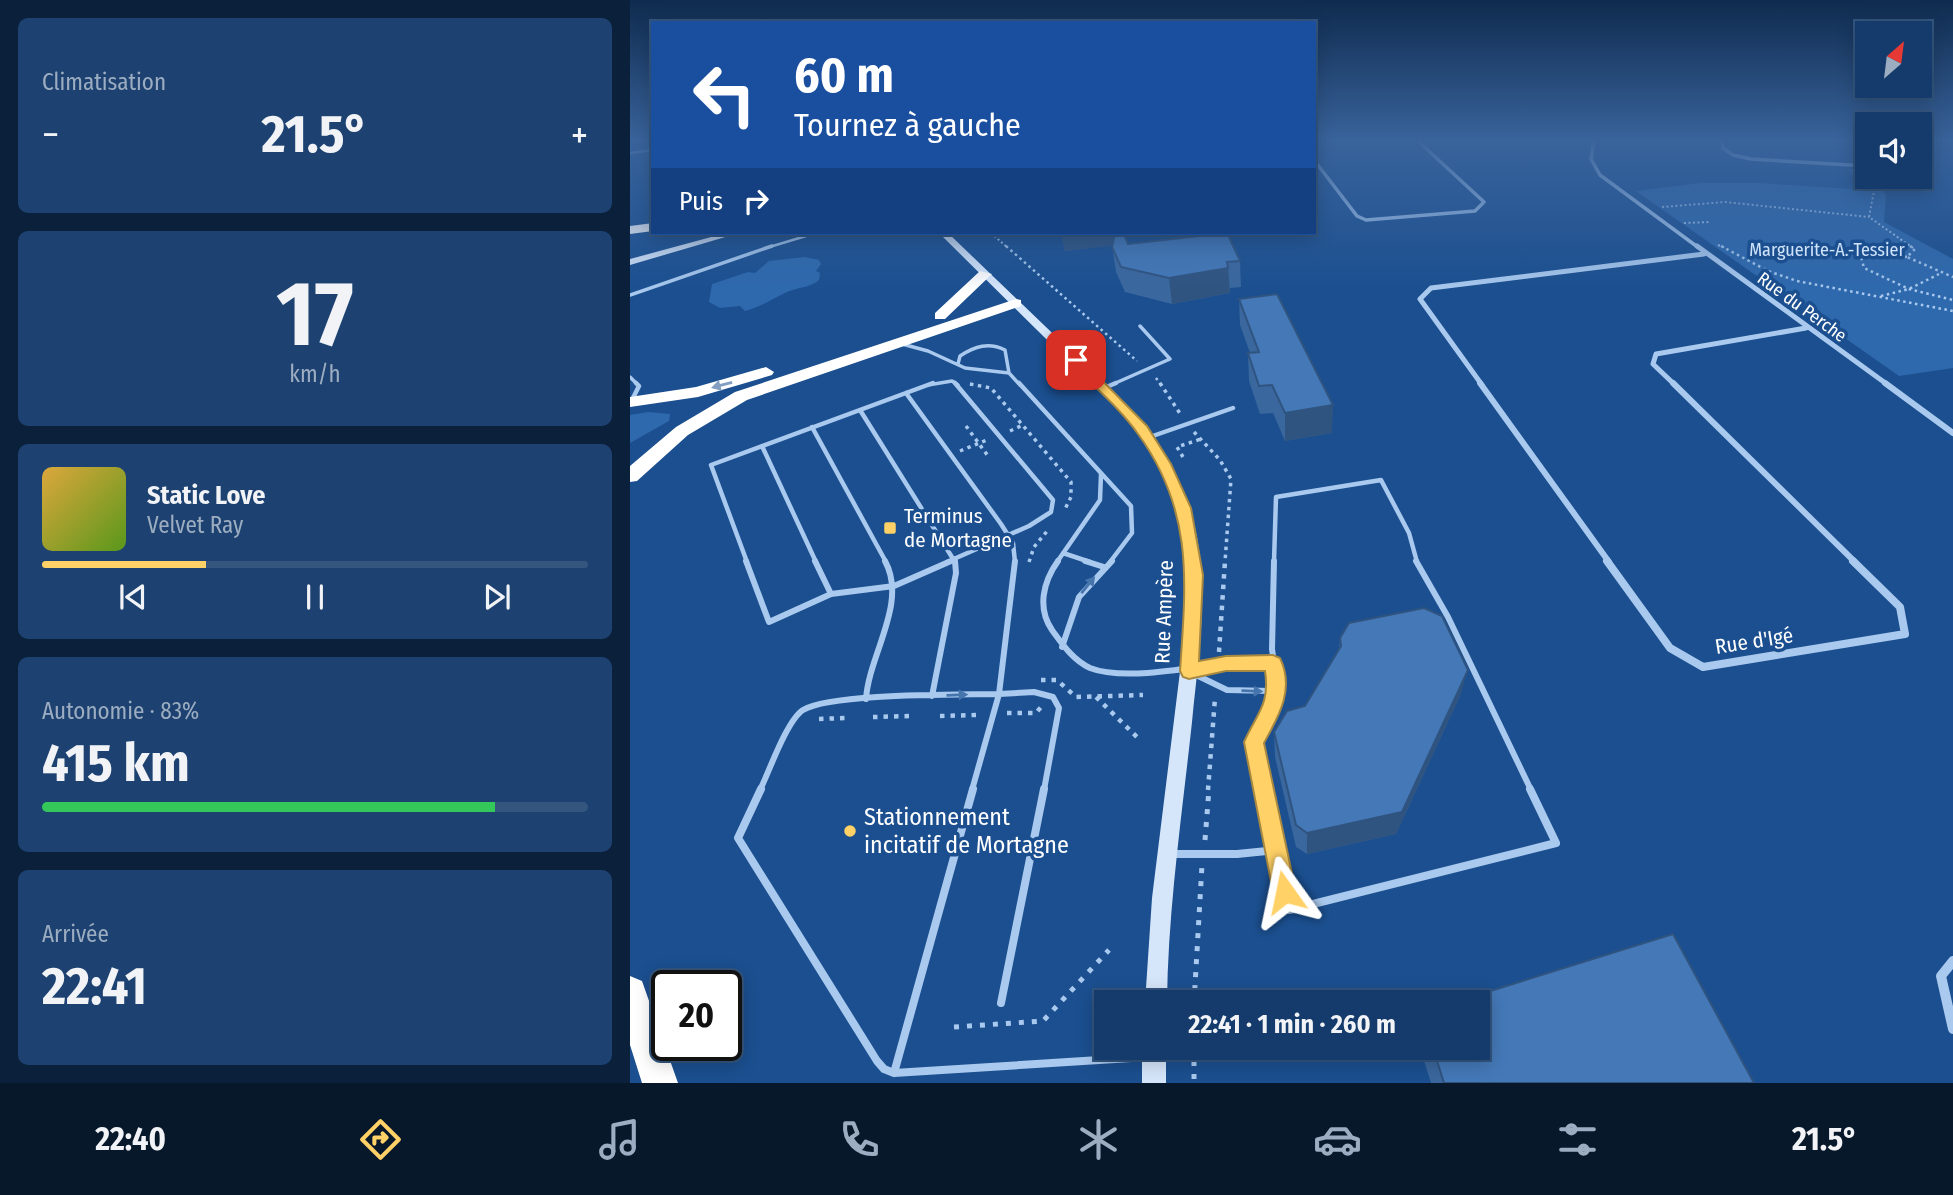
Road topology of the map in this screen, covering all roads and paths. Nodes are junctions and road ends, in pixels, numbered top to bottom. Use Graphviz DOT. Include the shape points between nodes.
graph roads {
  1 [pos="1337,191"];
  2 [pos="1472,191"];
  3 [pos="1620,191"];
  4 [pos="1873,191"];
  5 [pos="1642,208"];
  6 [pos="1869,217"];
  7 [pos="651,227"];
  8 [pos="630,230"];
  9 [pos="702,235"];
  10 [pos="728,235"];
  11 [pos="809,235"];
  12 [pos="945,235"];
  13 [pos="994,235"];
  14 [pos="1695,247"];
  15 [pos="1704,254"];
  16 [pos="630,257"];
  17 [pos="1907,257"];
  18 [pos="630,262"];
  19 [pos="1940,273"];
  20 [pos="985,274"];
  21 [pos="1953,277"];
  22 [pos="1909,289"];
  23 [pos="630,295"];
  24 [pos="1879,296"];
  25 [pos="1012,299"];
  26 [pos="1953,300"];
  27 [pos="1953,311"];
  28 [pos="940,316"];
  29 [pos="1140,326"];
  30 [pos="1806,328"];
  31 [pos="896,342"];
  32 [pos="958,364"];
  33 [pos="1142,366"];
  34 [pos="1009,373"];
  35 [pos="630,377"];
  36 [pos="1155,377"];
  37 [pos="1104,388"];
  38 [pos="906,393"];
  39 [pos="630,402"];
  40 [pos="1233,408"];
  41 [pos="860,410"];
  42 [pos="1182,417"];
  43 [pos="1023,425"];
  44 [pos="966,426"];
  45 [pos="812,428"];
  46 [pos="1010,430"];
  47 [pos="1194,432"];
  48 [pos="1953,433"];
  49 [pos="1147,438"];
  50 [pos="1201,439"];
  51 [pos="987,440"];
  52 [pos="979,443"];
  53 [pos="762,446"];
  54 [pos="973,446"];
  55 [pos="989,456"];
  56 [pos="1183,457"];
  57 [pos="1101,474"];
  58 [pos="630,476"];
  59 [pos="1008,535"];
  60 [pos="1063,553"];
  61 [pos="955,559"];
  62 [pos="1104,568"];
  63 [pos="894,586"];
  64 [pos="831,594"];
  65 [pos="1062,647"];
  66 [pos="1219,654"];
  67 [pos="1273,663"];
  68 [pos="1189,671"];
  69 [pos="1278,691"];
  70 [pos="999,694"];
  71 [pos="932,696"];
  72 [pos="1096,697"];
  73 [pos="866,699"];
  74 [pos="1214,702"];
  75 [pos="1042,706"];
  76 [pos="1007,713"];
  77 [pos="976,715"];
  78 [pos="912,716"];
  79 [pos="940,716"];
  80 [pos="873,717"];
  81 [pos="845,718"];
  82 [pos="807,719"];
  83 [pos="1140,740"];
  84 [pos="1205,838"];
  85 [pos="1276,850"];
  86 [pos="1169,854"];
  87 [pos="1202,871"];
  88 [pos="1109,950"];
  89 [pos="1953,961"];
  90 [pos="1157,990"];
  91 [pos="1195,990"];
  92 [pos="630,993"];
  93 [pos="1001,1003"];
  94 [pos="954,1027"];
  95 [pos="1953,1029"];
  96 [pos="1094,1057"];
  97 [pos="1154,1060"];
  98 [pos="1194,1060"];
  99 [pos="894,1073"];
  100 [pos="660,1083"];
  101 [pos="1154,1083"];
  102 [pos="1194,1083"];
  1 -- 2 [label="street" via="1357,216 1366,220 1482,207 1484,202"];
  3 -- 5 [label="street, Rue du Perche"];
  4 -- 6 [label="path"];
  5 -- 6 [label="path" via="1725,202"];
  5 -- 14 [label="street, Rue du Perche"];
  6 -- 17 [label="path" via="1915,249"];
  7 -- 8 [label="highway"];
  9 -- 16 [label="street"];
  10 -- 18 [label="street"];
  11 -- 23 [label="lane"];
  12 -- 20 [label="street, Rue Ampère"];
  13 -- 33 [label="path"];
  14 -- 15 [label="street, Rue du Perche"];
  14 -- 24 [label="path" via="1733,248 1774,274"];
  15 -- 30 [label="street, Rue du Perche"];
  15 -- 30 [label="street, Rue d'Igé" via="1431,288 1420,299 1670,648 1703,667 1905,634 1900,607 1653,364 1656,354"];
  17 -- 19 [label="path"];
  17 -- 22 [label="path" via="1879,252 1861,257 1864,268"];
  19 -- 21 [label="path"];
  19 -- 22 [label="path"];
  20 -- 25 [label="street, Rue Ampère"];
  20 -- 28 [label="highway"];
  22 -- 24 [label="path"];
  22 -- 26 [label="path"];
  24 -- 27 [label="path"];
  25 -- 28 [label="highway"];
  25 -- 31 [label="highway"];
  25 -- 37 [label="street, Rue Ampère"];
  28 -- 39 [label="highway, one-way" via="730,384"];
  29 -- 37 [label="lane" via="1168,353 1169,360"];
  30 -- 48 [label="street, Rue du Perche"];
  31 -- 32 [label="lane"];
  31 -- 58 [label="highway" via="729,402 671,438"];
  32 -- 34 [label="lane" via="971,370"];
  32 -- 34 [label="lane" via="960,356 971,349 996,346 1007,354"];
  34 -- 57 [label="lane"];
  35 -- 39 [label="lane" via="639,386"];
  36 -- 42 [label="path"];
  37 -- 49 [label="street, Rue Ampère"];
  38 -- 41 [label="lane"];
  38 -- 59 [label="lane"];
  38 -- 59 [label="lane" via="937,382 957,384 1053,500 1048,515"];
  40 -- 49 [label="lane"];
  41 -- 45 [label="lane"];
  41 -- 61 [label="lane"];
  43 -- 46 [label="path"];
  44 -- 52 [label="path"];
  45 -- 53 [label="lane"];
  45 -- 63 [label="lane" via="890,569"];
  47 -- 50 [label="path"];
  49 -- 68 [label="street, Rue Ampère" via="1174,485 1191,540 1194,616"];
  50 -- 56 [label="path" via="1177,447"];
  50 -- 66 [label="path" via="1231,479"];
  51 -- 52 [label="path"];
  52 -- 54 [label="path"];
  52 -- 55 [label="path"];
  53 -- 64 [label="lane"];
  53 -- 64 [label="lane" via="711,464 769,622"];
  57 -- 60 [label="lane" via="1100,500"];
  57 -- 62 [label="lane" via="1125,495 1135,526 1129,544"];
  59 -- 61 [label="lane"];
  59 -- 70 [label="lane" via="1016,554"];
  60 -- 62 [label="lane"];
  60 -- 65 [label="lane" via="1047,579 1042,608"];
  61 -- 63 [label="lane"];
  61 -- 71 [label="lane"];
  65 -- 62 [label="lane, one-way" via="1076,603"];
  63 -- 64 [label="lane"];
  63 -- 73 [label="lane"];
  65 -- 68 [label="lane" via="1091,668"];
  67 -- 68 [label="lane" via="1226,663"];
  67 -- 69 [label="lane"];
  67 -- 85 [label="lane" via="1276,497 1381,480 1556,844 1289,911"];
  68 -- 69 [label="lane, one-way" via="1227,690"];
  68 -- 86 [label="street, Rue Ampère"];
  69 -- 85 [label="lane" via="1275,706 1254,742"];
  71 -- 70 [label="lane, one-way"];
  70 -- 93 [label="lane" via="1040,692 1053,697 1059,708"];
  70 -- 99 [label="lane"];
  71 -- 73 [label="lane"];
  72 -- 83 [label="path"];
  73 -- 99 [label="lane" via="828,701 801,711 738,838 877,1061"];
  74 -- 84 [label="path"];
  75 -- 76 [label="path" via="1035,713"];
  77 -- 79 [label="path"];
  78 -- 80 [label="path"];
  81 -- 82 [label="path"];
  85 -- 86 [label="lane"];
  86 -- 90 [label="street, Rue Ampère"];
  87 -- 91 [label="path"];
  88 -- 94 [label="path" via="1044,1021"];
  89 -- 95 [label="street" via="1941,976"];
  92 -- 100 [label="highway"];
  96 -- 99 [label="lane"];
  97 -- 101 [label="street"];
  98 -- 102 [label="path"];
}
